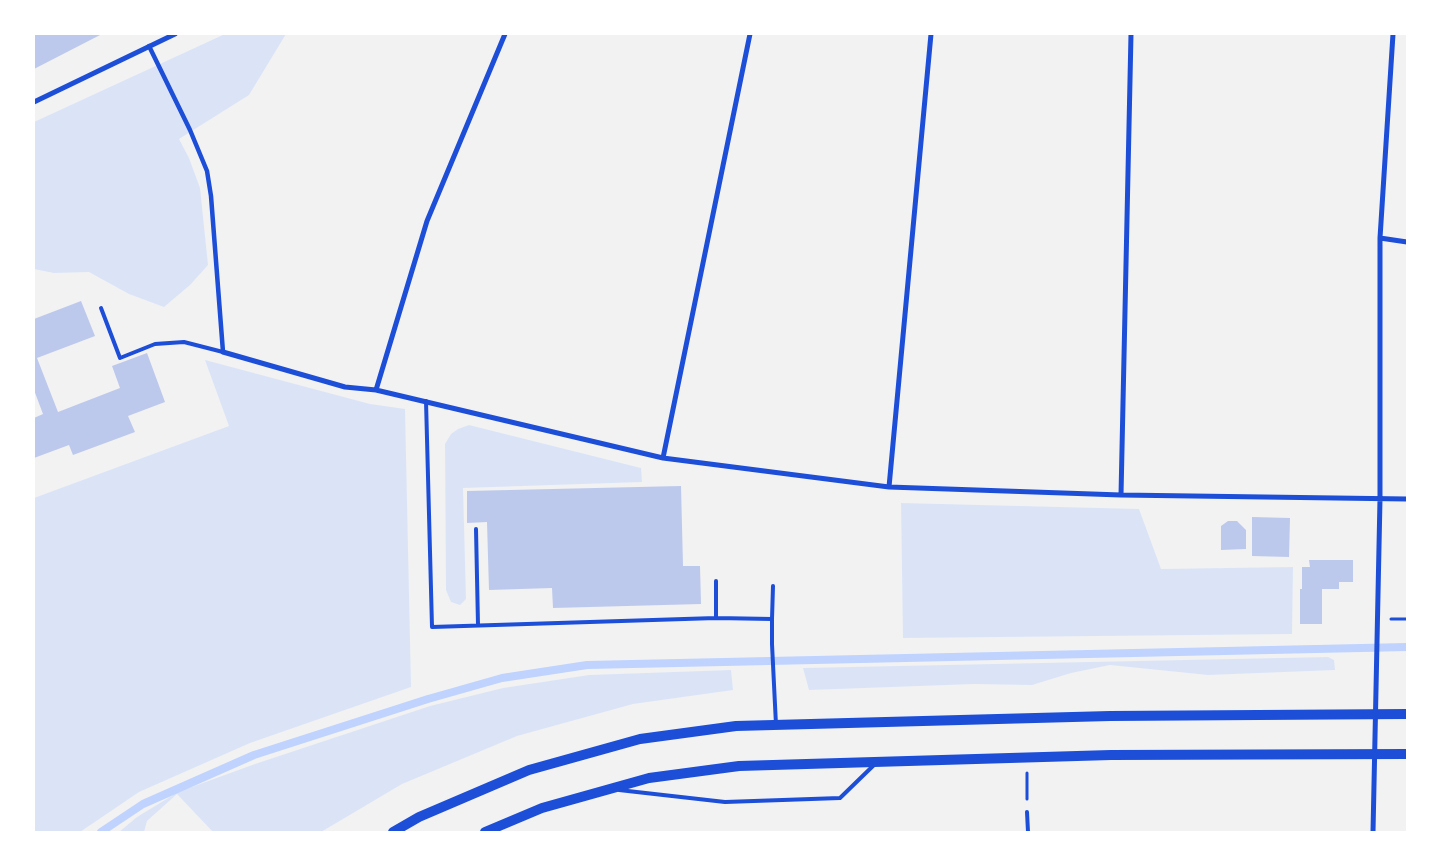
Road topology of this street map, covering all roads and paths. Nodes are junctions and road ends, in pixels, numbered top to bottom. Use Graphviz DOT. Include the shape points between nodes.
graph roads {
  1 [pos="175,34"];
  2 [pos="505,34"];
  3 [pos="750,34"];
  4 [pos="931,34"];
  5 [pos="1132,34"];
  6 [pos="1393,34"];
  7 [pos="149,46"];
  8 [pos="34,102"];
  9 [pos="1380,238"];
  10 [pos="1407,242"];
  11 [pos="101,308"];
  12 [pos="223,352"];
  13 [pos="376,390"];
  14 [pos="426,401"];
  15 [pos="663,458"];
  16 [pos="889,487"];
  17 [pos="1121,495"];
  18 [pos="1380,499"];
  19 [pos="1407,499"];
  20 [pos="476,529"];
  21 [pos="716,581"];
  22 [pos="772,586"];
  23 [pos="716,618"];
  24 [pos="772,619"];
  25 [pos="478,625"];
  26 [pos="1407,714"];
  27 [pos="1377,715"];
  28 [pos="776,725"];
  29 [pos="1407,754"];
  30 [pos="1374,755"];
  31 [pos="1028,758"];
  32 [pos="877,762"];
  33 [pos="609,789"];
  34 [pos="1027,812"];
  35 [pos="393,832"];
  36 [pos="485,832"];
  37 [pos="1028,832"];
  38 [pos="1373,832"];
  1 -- 7 [label="street"];
  2 -- 13 [label="street" via="427,222"];
  3 -- 15 [label="street"];
  4 -- 16 [label="street"];
  5 -- 17 [label="street"];
  6 -- 9 [label="street"];
  7 -- 8 [label="street"];
  7 -- 12 [label="street" via="207,171"];
  9 -- 10 [label="street"];
  9 -- 18 [label="street"];
  11 -- 12 [label="lane" via="120,358 155,344 184,342"];
  12 -- 13 [label="street" via="345,388"];
  13 -- 14 [label="street"];
  14 -- 15 [label="street"];
  14 -- 25 [label="lane" via="432,627"];
  15 -- 16 [label="street"];
  16 -- 17 [label="street"];
  17 -- 18 [label="street"];
  18 -- 19 [label="street"];
  18 -- 27 [label="street"];
  20 -- 25 [label="lane"];
  21 -- 23 [label="lane"];
  22 -- 24 [label="lane"];
  23 -- 24 [label="lane"];
  23 -- 25 [label="lane"];
  24 -- 28 [label="lane"];
  26 -- 27 [label="main road"];
  27 -- 28 [label="main road" via="1110,716"];
  27 -- 30 [label="street"];
  28 -- 35 [label="main road" via="736,726 640,739 529,770 419,817"];
  29 -- 30 [label="main road"];
  30 -- 31 [label="main road"];
  30 -- 38 [label="street"];
  31 -- 32 [label="main road"];
  31 -- 34 [label="path"];
  32 -- 33 [label="main road" via="739,766 649,778"];
  32 -- 33 [label="lane" via="840,798 725,802"];
  33 -- 36 [label="main road" via="542,808"];
  34 -- 37 [label="lane"];
}
